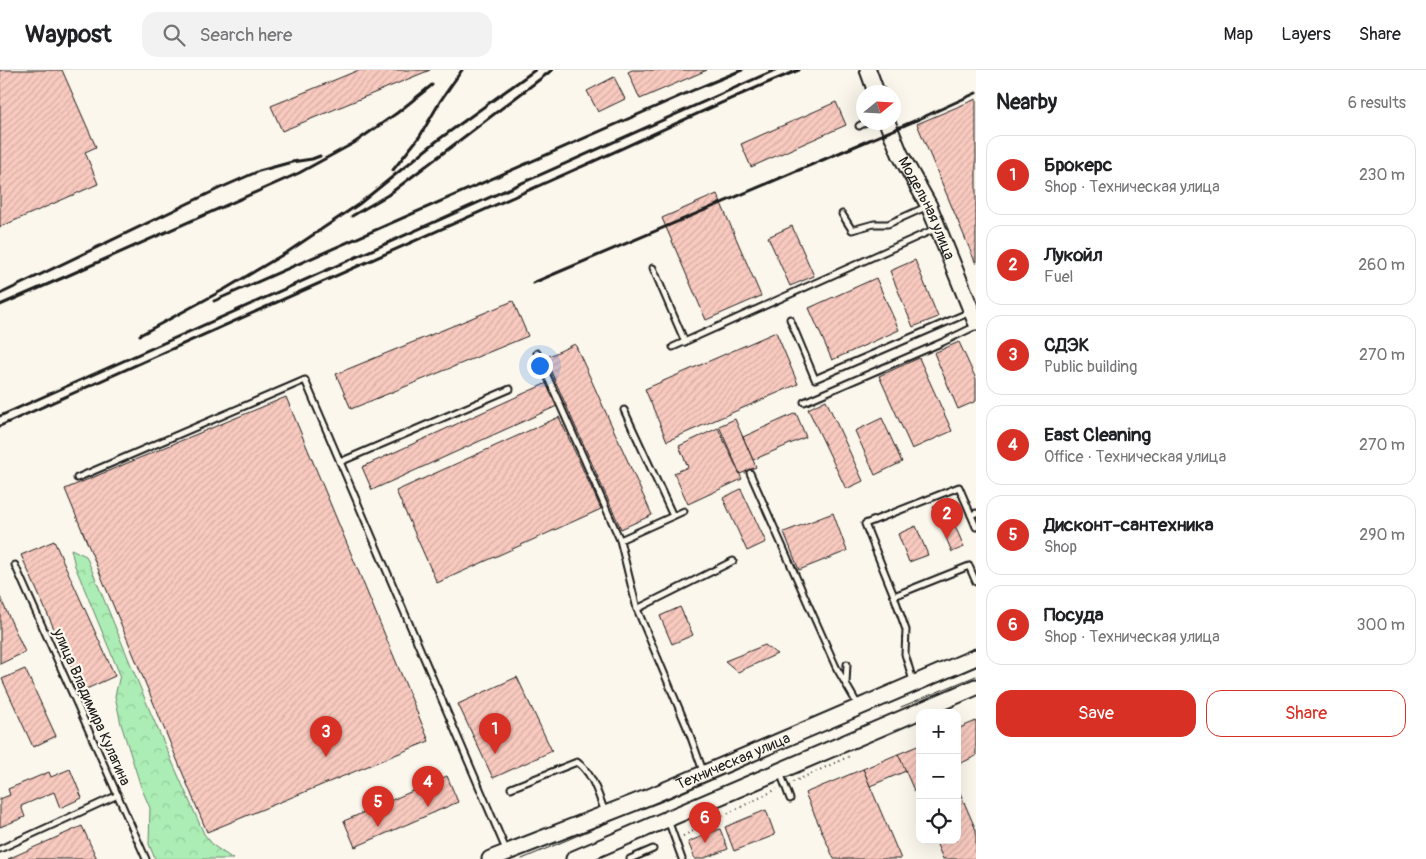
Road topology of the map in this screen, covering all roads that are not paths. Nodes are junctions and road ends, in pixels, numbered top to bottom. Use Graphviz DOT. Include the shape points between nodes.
graph roads {
  1 [pos="868,70"];
  2 [pos="873,85"];
  3 [pos="890,130"];
  4 [pos="929,206"];
  5 [pos="842,214"];
  6 [pos="938,228"];
  7 [pos="653,268"];
  8 [pos="974,317"];
  9 [pos="790,319"];
  10 [pos="976,326"];
  11 [pos="686,342"];
  12 [pos="673,347"];
  13 [pos="537,353"];
  14 [pos="510,389"];
  15 [pos="804,402"];
  16 [pos="624,410"];
  17 [pos="340,462"];
  18 [pos="750,472"];
  19 [pos="77,478"];
  20 [pos="684,511"];
  21 [pos="973,514"];
  22 [pos="673,516"];
  23 [pos="976,527"];
  24 [pos="620,540"];
  25 [pos="733,562"];
  26 [pos="976,563"];
  27 [pos="15,565"];
  28 [pos="969,566"];
  29 [pos="976,582"];
  30 [pos="894,596"];
  31 [pos="637,609"];
  32 [pos="976,657"];
  33 [pos="847,664"];
  34 [pos="914,684"];
  35 [pos="846,685"];
  36 [pos="976,688"];
  37 [pos="859,708"];
  38 [pos="704,774"];
  39 [pos="782,778"];
  40 [pos="511,788"];
  41 [pos="118,795"];
  42 [pos="790,799"];
  43 [pos="606,814"];
  44 [pos="667,820"];
  45 [pos="652,849"];
  46 [pos="0,850"];
  47 [pos="508,852"];
  48 [pos="146,859"];
  49 [pos="490,859"];
  50 [pos="574,859"];
  51 [pos="630,859"];
  52 [pos="682,859"];
  1 -- 2 [label="main road"];
  3 -- 4 [label="main road, Модельная улица"];
  4 -- 5 [label="lane" via="888,224 852,230"];
  4 -- 6 [label="main road, Модельная улица"];
  6 -- 8 [label="main road, Модельная улица"];
  6 -- 11 [label="lane"];
  7 -- 11 [label="lane"];
  8 -- 9 [label="lane" via="815,379"];
  10 -- 15 [label="lane"];
  11 -- 12 [label="lane"];
  13 -- 24 [label="lane"];
  14 -- 17 [label="lane"];
  16 -- 22 [label="lane"];
  17 -- 19 [label="lane" via="304,380"];
  17 -- 47 [label="lane"];
  18 -- 35 [label="lane"];
  20 -- 22 [label="lane"];
  21 -- 23 [label="lane"];
  21 -- 30 [label="lane" via="959,487 865,524"];
  22 -- 24 [label="lane"];
  24 -- 31 [label="lane"];
  25 -- 31 [label="lane"];
  26 -- 28 [label="lane"];
  27 -- 41 [label="lane, улица Владимира Кулагина"];
  28 -- 29 [label="lane"];
  28 -- 30 [label="lane"];
  30 -- 34 [label="lane" via="906,630 905,654"];
  31 -- 38 [label="lane"];
  32 -- 34 [label="main road, Техническая улица"];
  33 -- 35 [label="lane"];
  34 -- 37 [label="main road, Техническая улица"];
  35 -- 37 [label="lane"];
  36 -- 39 [label="main road, Техническая улица"];
  37 -- 38 [label="main road, Техническая улица"];
  38 -- 43 [label="main road, Техническая улица"];
  39 -- 42 [label="lane"];
  39 -- 44 [label="main road, Техническая улица"];
  40 -- 43 [label="lane" via="577,762 590,774"];
  41 -- 46 [label="lane"];
  41 -- 48 [label="lane, улица Владимира Кулагина"];
  43 -- 47 [label="main road, Техническая улица"];
  44 -- 50 [label="main road, Техническая улица"];
  44 -- 52 [label="lane"];
  45 -- 51 [label="lane"];
  47 -- 49 [label="main road, Техническая улица"];
}
